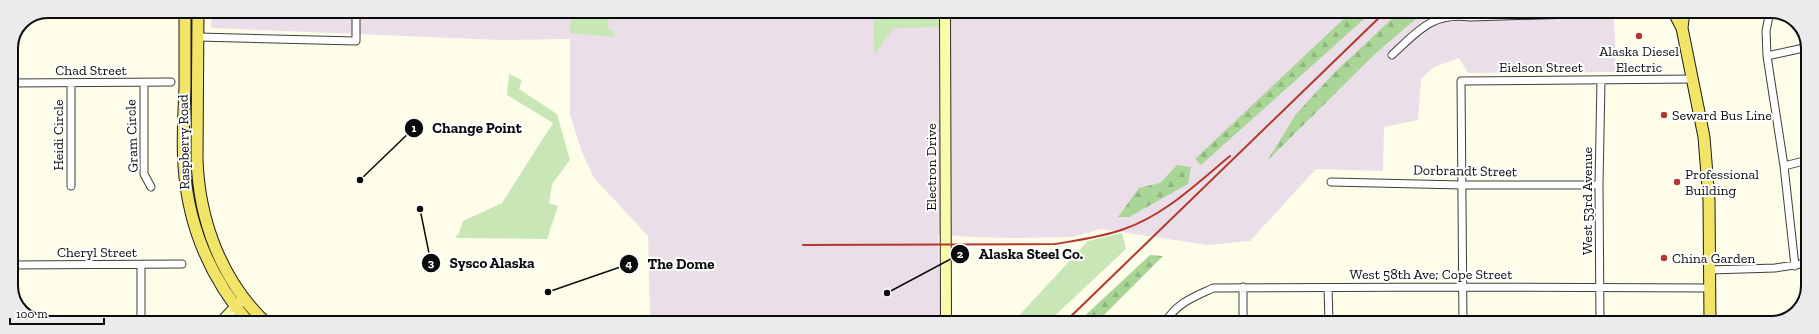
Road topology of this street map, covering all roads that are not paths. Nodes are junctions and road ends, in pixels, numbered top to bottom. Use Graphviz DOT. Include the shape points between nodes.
graph roads {
  1 [pos="185,18"];
  2 [pos="198,18"];
  3 [pos="356,18"];
  4 [pos="945,18"];
  5 [pos="1445,18"];
  6 [pos="1679,18"];
  7 [pos="1769,18"];
  8 [pos="198,37"];
  9 [pos="1801,49"];
  10 [pos="1392,55"];
  11 [pos="1767,56"];
  12 [pos="1693,79"];
  13 [pos="1601,80"];
  14 [pos="18,82"];
  15 [pos="144,82"];
  16 [pos="171,82"];
  17 [pos="71,83"];
  18 [pos="1801,162"];
  19 [pos="1784,166"];
  20 [pos="1331,182"];
  21 [pos="1462,185"];
  22 [pos="1599,185"];
  23 [pos="71,186"];
  24 [pos="151,187"];
  25 [pos="182,264"];
  26 [pos="18,265"];
  27 [pos="141,265"];
  28 [pos="1801,265"];
  29 [pos="1796,266"];
  30 [pos="1710,270"];
  31 [pos="1243,287"];
  32 [pos="1463,287"];
  33 [pos="1328,288"];
  34 [pos="1600,288"];
  35 [pos="1710,288"];
  36 [pos="244,298"];
  37 [pos="235,306"];
  38 [pos="141,316"];
  39 [pos="226,316"];
  40 [pos="243,316"];
  41 [pos="260,316"];
  42 [pos="946,316"];
  43 [pos="1169,316"];
  44 [pos="1243,316"];
  45 [pos="1329,316"];
  46 [pos="1462,316"];
  47 [pos="1600,316"];
  48 [pos="1710,316"];
  1 -- 37 [label="main road, Raspberry Road" via="186,187 194,228 204,253"];
  2 -- 8 [label="main road, Raspberry Road"];
  3 -- 8 [label="street" via="356,41"];
  4 -- 42 [label="street, Electron Drive"];
  5 -- 10 [label="street" via="1426,24"];
  6 -- 12 [label="main road"];
  7 -- 11 [label="street" via="1766,31"];
  8 -- 36 [label="main road, Raspberry Road" via="197,159 201,204 214,246 234,285"];
  9 -- 11 [label="street"];
  11 -- 19 [label="street"];
  12 -- 13 [label="street, Eielson Street"];
  12 -- 30 [label="main road" via="1704,137 1709,200"];
  13 -- 21 [label="street, Eielson Street" via="1461,81"];
  13 -- 22 [label="street, West 53rd Avenue"];
  14 -- 17 [label="street, Chad Street"];
  15 -- 16 [label="street, Chad Street"];
  15 -- 17 [label="street, Chad Street"];
  15 -- 24 [label="street, Gram Circle" via="144,174"];
  17 -- 23 [label="street, Heidi Circle"];
  18 -- 19 [label="street"];
  19 -- 29 [label="street"];
  20 -- 21 [label="street, Dorbrandt Street"];
  21 -- 22 [label="street, Dorbrandt Street"];
  21 -- 32 [label="street"];
  22 -- 34 [label="street, West 53rd Avenue"];
  25 -- 27 [label="street, Cheryl Street"];
  26 -- 27 [label="street, Cheryl Street"];
  27 -- 38 [label="street"];
  28 -- 29 [label="street"];
  29 -- 30 [label="street"];
  30 -- 35 [label="main road"];
  31 -- 33 [label="street, West 58th Ave; Cope Street"];
  31 -- 43 [label="street, West 58th Ave; Cope Street" via="1214,288 1185,300"];
  31 -- 44 [label="street"];
  32 -- 33 [label="street, West 58th Ave; Cope Street"];
  32 -- 34 [label="street, West 58th Ave; Cope Street"];
  32 -- 46 [label="street"];
  33 -- 45 [label="street"];
  34 -- 35 [label="street, West 58th Ave; Cope Street"];
  34 -- 47 [label="street, West 53rd Avenue"];
  35 -- 48 [label="main road"];
  36 -- 37 [label="street"];
  36 -- 41 [label="main road, Raspberry Road"];
  37 -- 39 [label="street"];
  37 -- 40 [label="main road, Raspberry Road"];
}
